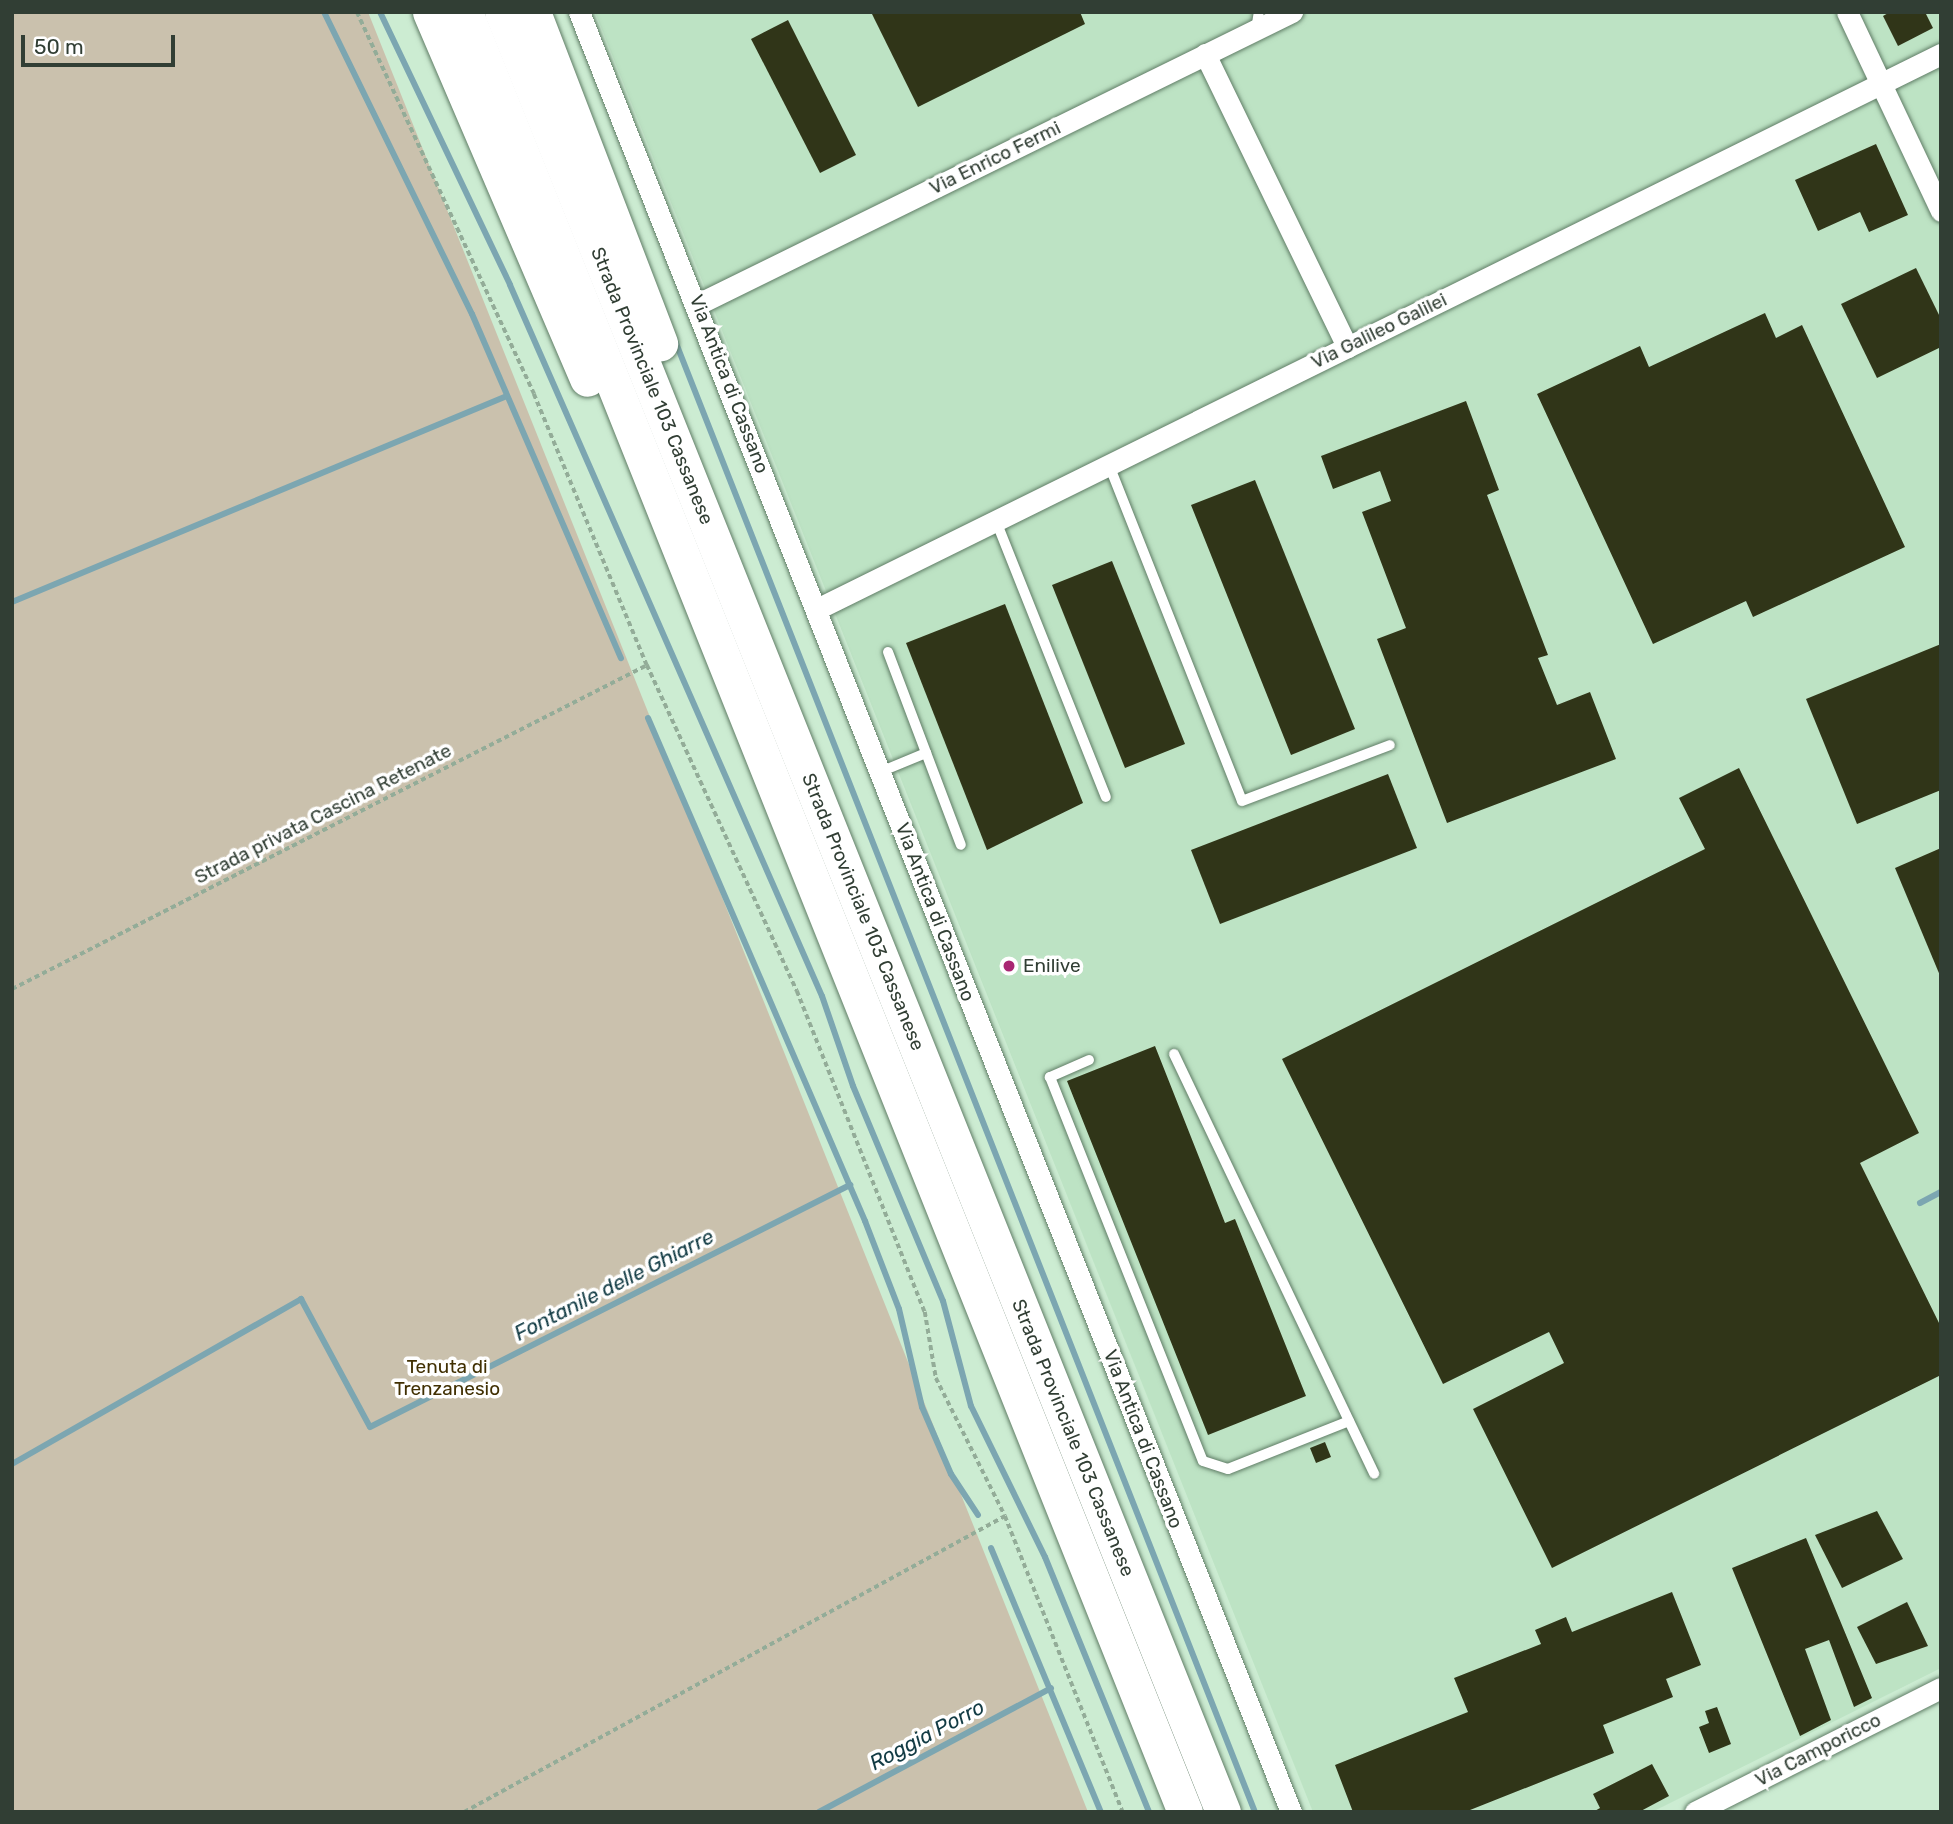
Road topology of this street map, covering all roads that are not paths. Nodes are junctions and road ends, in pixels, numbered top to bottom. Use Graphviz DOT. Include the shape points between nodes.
graph roads {
  1 [pos="430,12"];
  2 [pos="465,12"];
  3 [pos="502,12"];
  4 [pos="533,12"];
  5 [pos="579,12"];
  6 [pos="1292,12"];
  7 [pos="1847,12"];
  8 [pos="1258,21"];
  9 [pos="1205,54"];
  10 [pos="1941,54"];
  11 [pos="1882,82"];
  12 [pos="1941,211"];
  13 [pos="698,304"];
  14 [pos="1347,347"];
  15 [pos="1109,464"];
  16 [pos="996,521"];
  17 [pos="817,609"];
  18 [pos="888,652"];
  19 [pos="1390,745"];
  20 [pos="926,752"];
  21 [pos="880,772"];
  22 [pos="1106,797"];
  23 [pos="961,845"];
  24 [pos="842,861"];
  25 [pos="833,929"];
  26 [pos="1174,1054"];
  27 [pos="1089,1060"];
  28 [pos="1349,1421"];
  29 [pos="1374,1474"];
  30 [pos="1941,1688"];
  31 [pos="1185,1812"];
  32 [pos="1223,1812"];
  33 [pos="1291,1812"];
  34 [pos="1695,1812"];
  1 -- 25 [label="highway" via="698,638"];
  2 -- 25 [label="highway, Strada Provinciale 103 Cassanese"];
  3 -- 24 [label="highway, Strada Provinciale 103 Cassanese"];
  4 -- 24 [label="highway" via="799,715"];
  5 -- 13 [label="street, Via Antica di Cassano"];
  6 -- 8 [label="street, Via Enrico Fermi"];
  7 -- 11 [label="street"];
  8 -- 9 [label="street, Via Enrico Fermi"];
  9 -- 13 [label="street, Via Enrico Fermi"];
  9 -- 14 [label="street"];
  10 -- 11 [label="street, Via Galileo Galilei"];
  11 -- 12 [label="street"];
  11 -- 14 [label="street, Via Galileo Galilei"];
  13 -- 17 [label="street, Via Antica di Cassano"];
  14 -- 15 [label="street, Via Galileo Galilei"];
  15 -- 16 [label="street, Via Galileo Galilei"];
  15 -- 19 [label="lane" via="1242,802"];
  16 -- 17 [label="street, Via Galileo Galilei"];
  16 -- 22 [label="lane"];
  17 -- 21 [label="street, Via Antica di Cassano"];
  18 -- 20 [label="lane"];
  20 -- 21 [label="lane"];
  20 -- 23 [label="lane"];
  21 -- 33 [label="street, Via Antica di Cassano"];
  24 -- 32 [label="highway, Strada Provinciale 103 Cassanese"];
  25 -- 31 [label="highway, Strada Provinciale 103 Cassanese"];
  26 -- 28 [label="lane"];
  27 -- 28 [label="lane" via="1050,1077 1203,1461 1228,1469"];
  28 -- 29 [label="lane"];
  30 -- 34 [label="street, Via Camporicco"];
}
